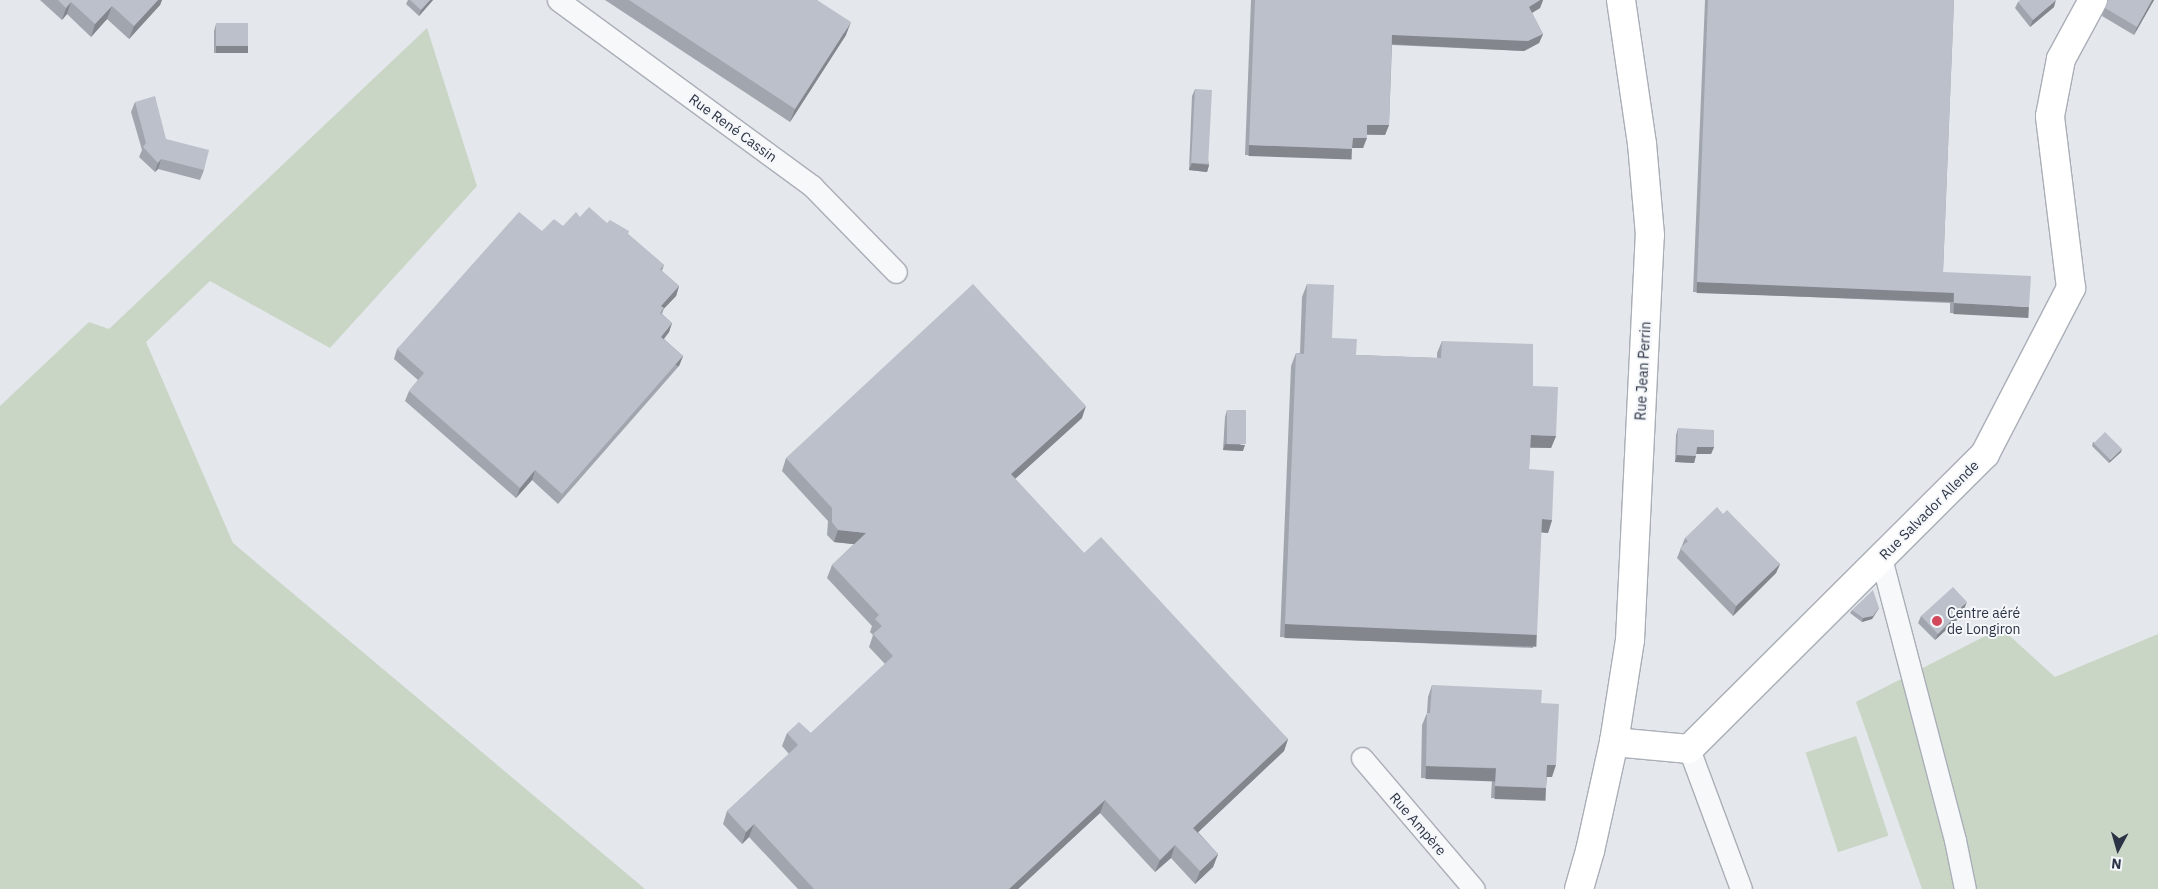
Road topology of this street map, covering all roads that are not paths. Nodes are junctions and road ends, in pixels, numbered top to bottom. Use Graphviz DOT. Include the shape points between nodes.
graph roads {
  1 [pos="558,0"];
  2 [pos="1621,0"];
  3 [pos="2093,0"];
  4 [pos="896,272"];
  5 [pos="1881,558"];
  6 [pos="1614,742"];
  7 [pos="1689,749"];
  8 [pos="1362,758"];
  9 [pos="1474,889"];
  10 [pos="1579,889"];
  11 [pos="1741,889"];
  12 [pos="1965,889"];
  1 -- 4 [label="street, Rue René Cassin" via="812,186"];
  2 -- 6 [label="street, Rue Jean Perrin" via="1642,144 1650,235 1630,640"];
  3 -- 5 [label="street, Rue Salvador Allende" via="2061,59 2050,116 2071,288 1985,454"];
  5 -- 7 [label="street, Rue Salvador Allende"];
  5 -- 12 [label="street"];
  6 -- 7 [label="street"];
  6 -- 10 [label="street"];
  7 -- 11 [label="street"];
  8 -- 9 [label="street, Rue Ampère"];
}
